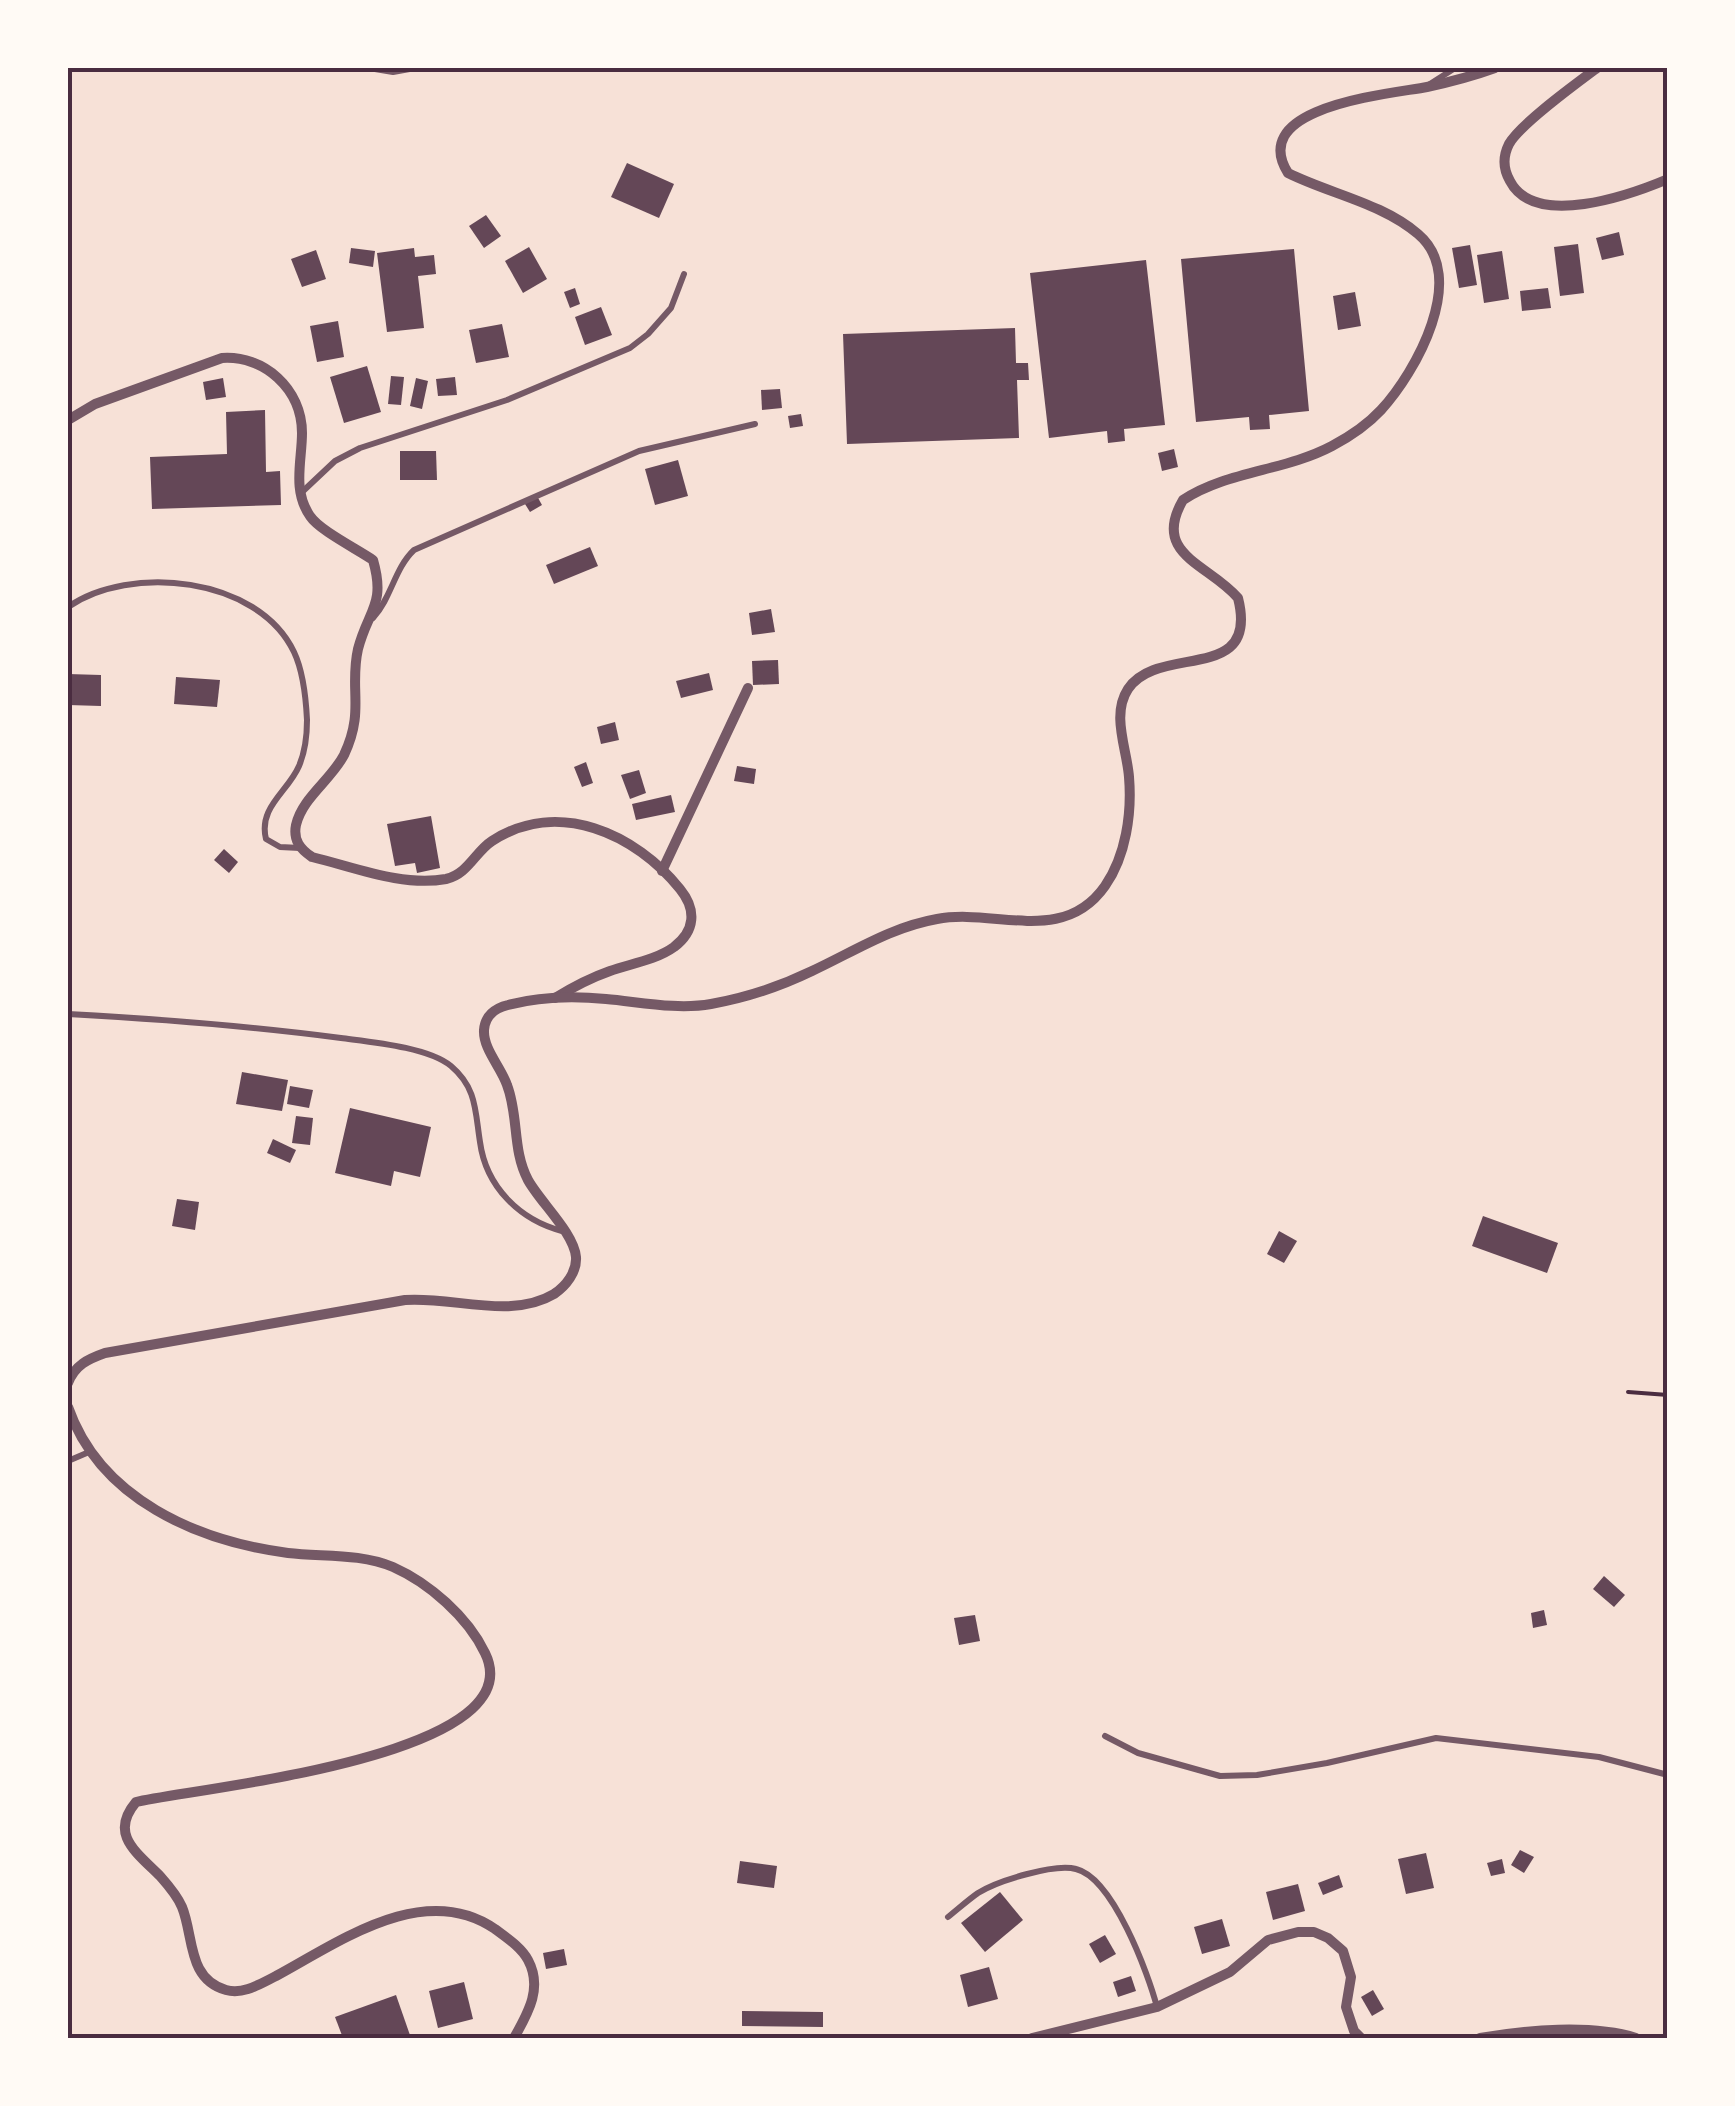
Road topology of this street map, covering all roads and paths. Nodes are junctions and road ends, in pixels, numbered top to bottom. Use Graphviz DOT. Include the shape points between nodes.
graph roads {
  1 [pos="369,68"];
  2 [pos="415,68"];
  3 [pos="1456,68"];
  4 [pos="1495,68"];
  5 [pos="1598,68"];
  6 [pos="1425,87"];
  7 [pos="1668,179"];
  8 [pos="684,274"];
  9 [pos="68,420"];
  10 [pos="755,424"];
  11 [pos="300,494"];
  12 [pos="68,607"];
  13 [pos="369,622"];
  14 [pos="748,688"];
  15 [pos="300,848"];
  16 [pos="662,871"];
  17 [pos="554,998"];
  18 [pos="68,1014"];
  19 [pos="564,1231"];
  20 [pos="68,1383"];
  21 [pos="1628,1392"];
  22 [pos="1668,1394"];
  23 [pos="68,1407"];
  24 [pos="89,1452"];
  25 [pos="68,1461"];
  26 [pos="1105,1736"];
  27 [pos="1668,1775"];
  28 [pos="948,1917"];
  29 [pos="1157,2007"];
  30 [pos="514,2038"];
  31 [pos="1032,2038"];
  32 [pos="1361,2038"];
  33 [pos="1480,2038"];
  34 [pos="1636,2038"];
  1 -- 2 [label="lane"];
  3 -- 6 [label="lane"];
  4 -- 6 [label="street"];
  5 -- 7 [label="street" via="1510,141 1504,168 1515,190 1553,206 1598,202"];
  6 -- 17 [label="street" via="1326,108 1302,118 1281,146 1288,174 1389,213 1420,236 1432,251 1438,306 1410,371 1378,414 1332,446 1183,500 1173,524 1175,543 1238,598 1241,628 1221,654 1142,674 1127,690 1120,714 1130,774 1127,828 1121,854 1094,900 1056,920 952,916 916,924 796,978 712,1004"];
  8 -- 11 [label="lane" via="671,308 630,348 507,400 360,448"];
  9 -- 11 [label="street" via="152,382 243,356 276,377 298,408"];
  10 -- 13 [label="lane" via="639,451 414,550 388,602"];
  11 -- 13 [label="street" via="322,528 373,560 379,581"];
  12 -- 15 [label="lane" via="124,585 198,585 255,610 278,630 294,651 307,722 299,766 268,809 263,828 266,839 280,847"];
  13 -- 15 [label="street" via="358,648 353,733 297,820"];
  14 -- 16 [label="street"];
  15 -- 16 [label="street" via="312,857 427,882 452,878 490,842 549,821 620,837"];
  16 -- 17 [label="street" via="689,902 694,922 686,936 671,950 582,981"];
  17 -- 19 [label="street" via="504,1005 486,1020 484,1032 511,1096 527,1178"];
  18 -- 19 [label="lane" via="235,1024 384,1044 449,1064 475,1098 484,1160 501,1192 539,1225"];
  19 -- 20 [label="street" via="576,1258 573,1273 549,1297 508,1306 405,1300 105,1353 73,1370"];
  21 -- 22 [label="path"];
  23 -- 24 [label="street"];
  24 -- 25 [label="lane"];
  24 -- 30 [label="street" via="124,1490 201,1533 256,1548 362,1559 423,1583 469,1630 492,1666 489,1688 473,1710 417,1741 336,1765 136,1802 124,1816 124,1833 172,1888 203,1974 237,1992 401,1914 452,1912 483,1921 526,1956 535,1977 533,2002"];
  26 -- 27 [label="lane" via="1138,1753 1220,1776 1327,1763 1436,1738 1599,1757"];
  28 -- 29 [label="lane" via="1009,1880 1076,1869 1094,1880 1122,1920"];
  29 -- 31 [label="street"];
  29 -- 32 [label="street" via="1230,1972 1268,1940 1314,1932 1338,1944 1349,1963 1346,2007"];
  33 -- 34 [label="street" via="1537,2031"];
}
